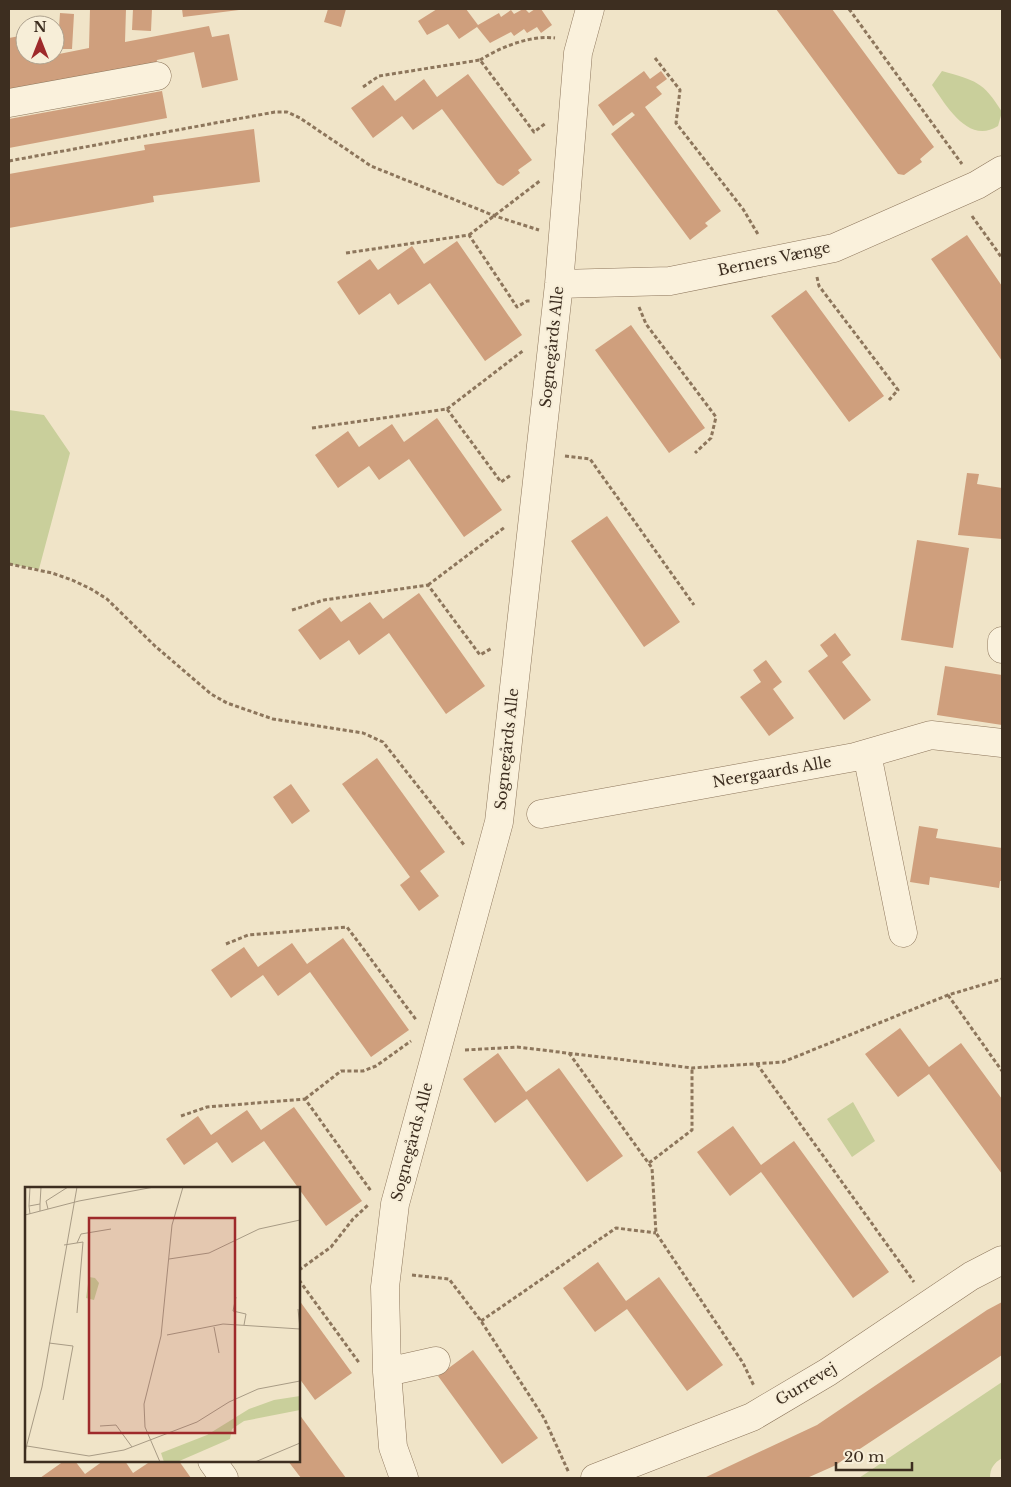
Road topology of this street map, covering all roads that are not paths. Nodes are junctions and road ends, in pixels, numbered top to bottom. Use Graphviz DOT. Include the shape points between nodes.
graph roads {
  1 [pos="590,9"];
  2 [pos="157,76"];
  3 [pos="9,103"];
  4 [pos="1002,170"];
  5 [pos="558,294"];
  6 [pos="1002,641"];
  7 [pos="1002,649"];
  8 [pos="1002,743"];
  9 [pos="867,754"];
  10 [pos="541,814"];
  11 [pos="903,933"];
  12 [pos="1002,1260"];
  13 [pos="436,1361"];
  14 [pos="387,1372"];
  15 [pos="213,1462"];
  16 [pos="224,1478"];
  17 [pos="404,1478"];
  18 [pos="595,1478"];
  1 -- 5 [label="street, Sognegårds Alle" via="578,53"];
  2 -- 3 [label="street"];
  4 -- 5 [label="street, Berners Vænge" via="834,248 670,281 634,282"];
  5 -- 14 [label="street, Sognegårds Alle" via="499,822 386,1198"];
  6 -- 7 [label="street"];
  8 -- 9 [label="street, Neergaards Alle" via="931,735"];
  9 -- 10 [label="street, Neergaards Alle"];
  9 -- 11 [label="street"];
  12 -- 18 [label="street, Gurrevej" via="971,1276 828,1372 752,1417"];
  13 -- 14 [label="street"];
  14 -- 17 [label="street, Sognegårds Alle" via="393,1447"];
  15 -- 16 [label="street"];
}
